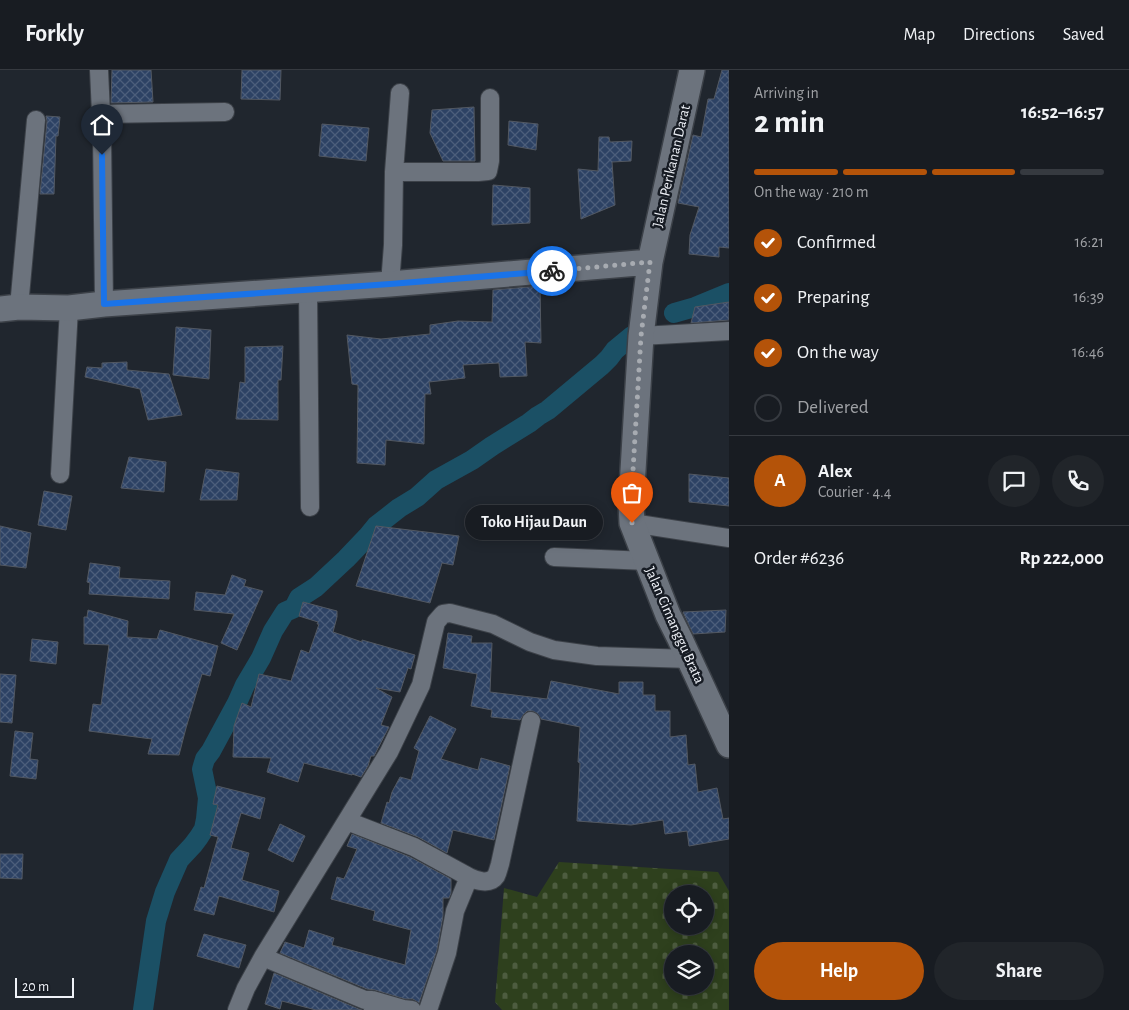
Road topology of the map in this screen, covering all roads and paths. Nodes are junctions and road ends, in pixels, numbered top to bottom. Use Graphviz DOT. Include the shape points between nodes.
graph roads {
  1 [pos="99,70"];
  2 [pos="692,70"];
  3 [pos="400,93"];
  4 [pos="490,98"];
  5 [pos="226,112"];
  6 [pos="101,114"];
  7 [pos="36,120"];
  8 [pos="394,172"];
  9 [pos="650,262"];
  10 [pos="390,284"];
  11 [pos="308,290"];
  12 [pos="104,304"];
  13 [pos="9,308"];
  14 [pos="69,308"];
  15 [pos="729,331"];
  16 [pos="641,336"];
  17 [pos="60,474"];
  18 [pos="310,507"];
  19 [pos="632,523"];
  20 [pos="729,538"];
  21 [pos="554,557"];
  22 [pos="646,561"];
  23 [pos="690,659"];
  24 [pos="531,720"];
  25 [pos="729,745"];
  26 [pos="347,821"];
  27 [pos="469,877"];
  28 [pos="263,957"];
  29 [pos="372,1005"];
  30 [pos="237,1010"];
  31 [pos="412,1010"];
  32 [pos="428,1010"];
  1 -- 6 [label="street"];
  2 -- 9 [label="street, Jalan Perikanan Darat"];
  3 -- 8 [label="street"];
  4 -- 8 [label="street" via="488,170"];
  5 -- 6 [label="street"];
  6 -- 12 [label="street"];
  7 -- 13 [label="street"];
  8 -- 10 [label="street"];
  9 -- 10 [label="street"];
  9 -- 16 [label="street, Jalan Cimanggu Brata"];
  10 -- 11 [label="street"];
  11 -- 12 [label="street"];
  11 -- 18 [label="street"];
  12 -- 14 [label="street"];
  13 -- 14 [label="street"];
  14 -- 17 [label="street"];
  15 -- 16 [label="street"];
  16 -- 19 [label="street, Jalan Cimanggu Brata"];
  19 -- 20 [label="street"];
  19 -- 22 [label="street, Jalan Cimanggu Brata"];
  21 -- 22 [label="street"];
  22 -- 23 [label="street, Jalan Cimanggu Brata"];
  23 -- 25 [label="street, Jalan Cimanggu Brata"];
  23 -- 26 [label="street" via="596,656 554,650 493,624 443,614 436,622 421,685 389,752"];
  24 -- 27 [label="street" via="495,876 488,881"];
  26 -- 27 [label="street" via="414,847"];
  26 -- 28 [label="street"];
  27 -- 32 [label="street" via="455,911 447,953"];
  28 -- 29 [label="street"];
  28 -- 30 [label="street"];
  29 -- 31 [label="street"];
}
